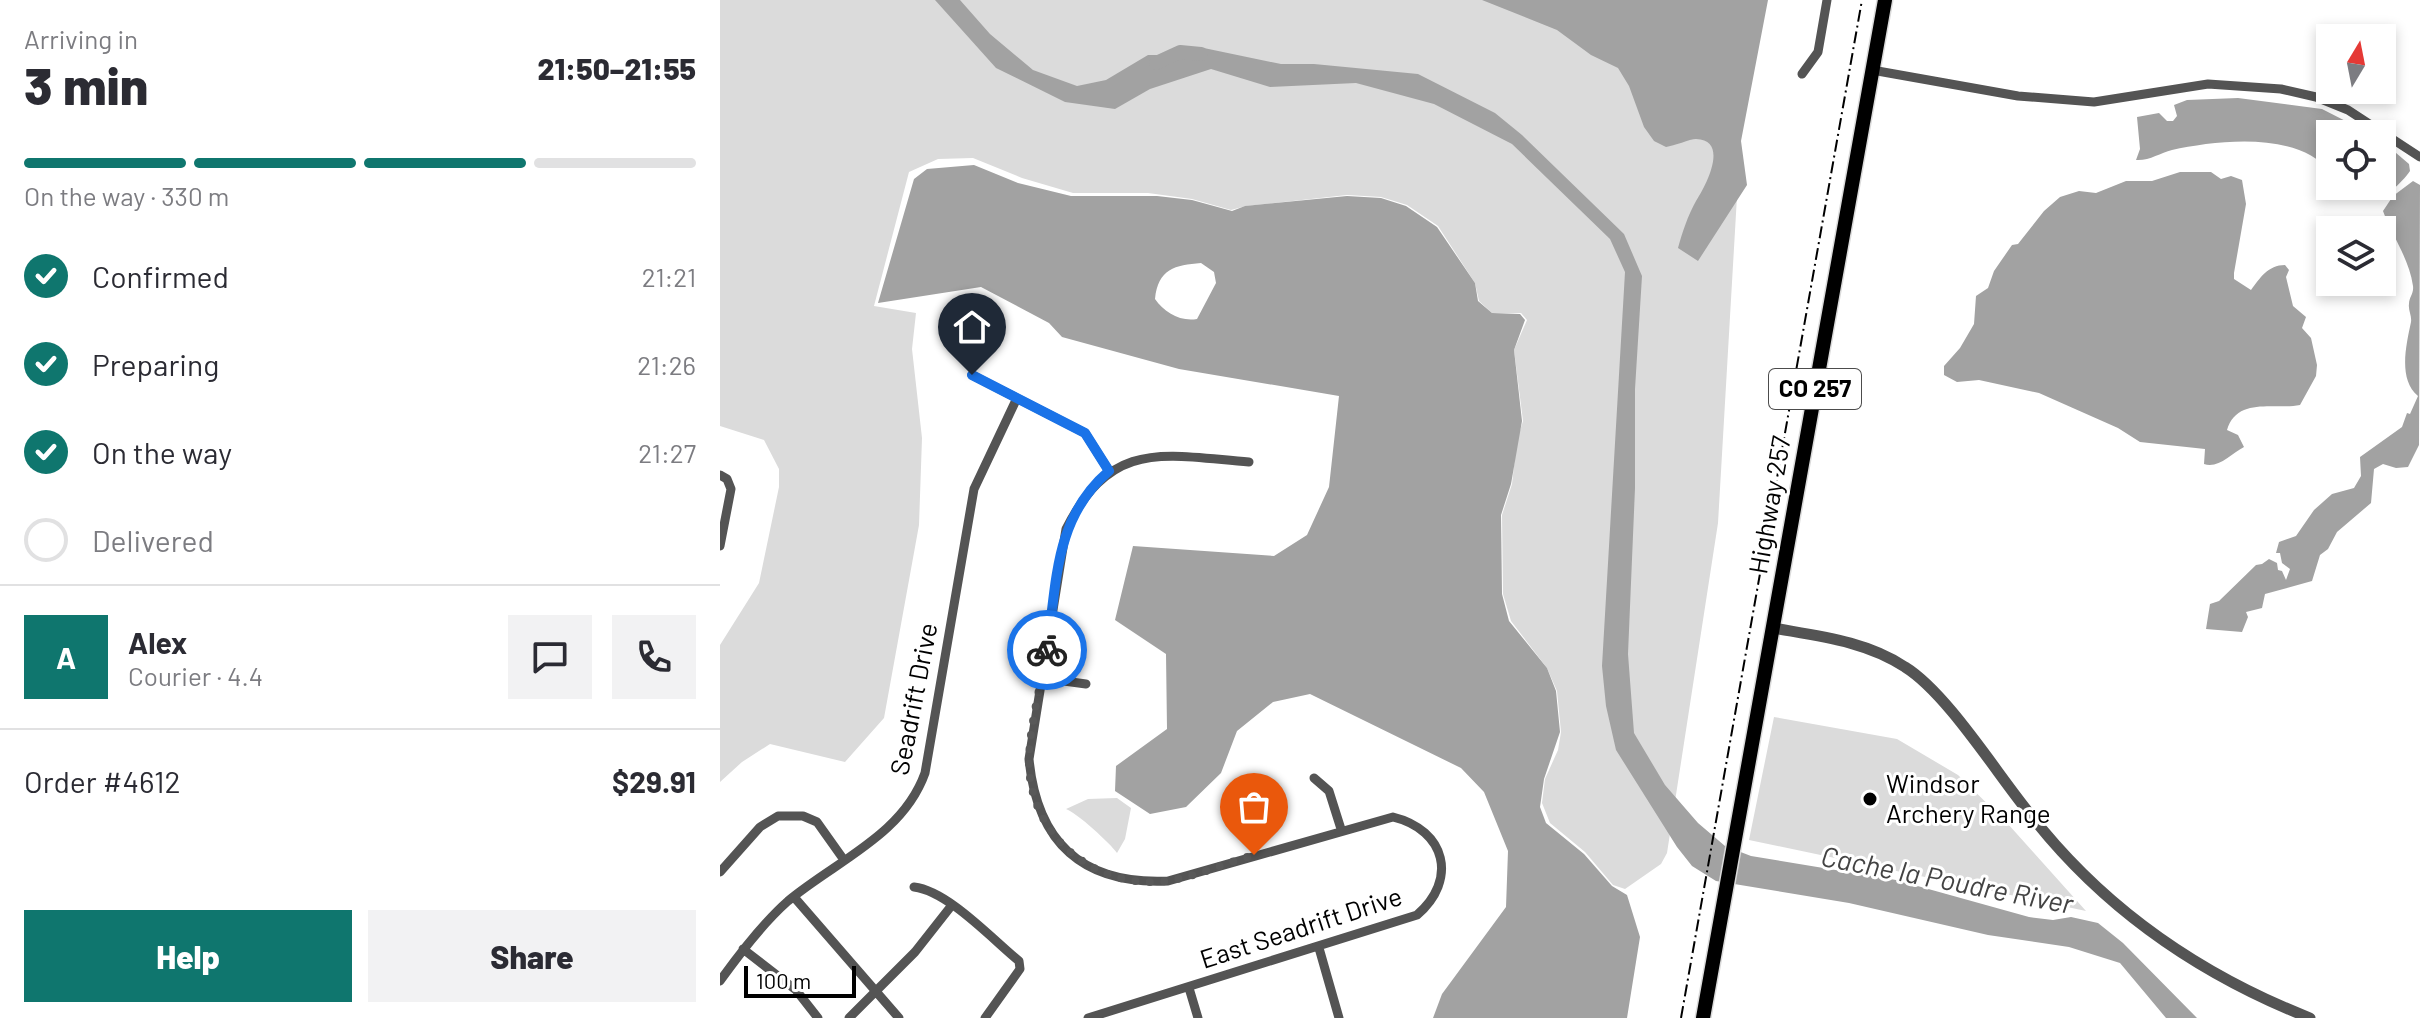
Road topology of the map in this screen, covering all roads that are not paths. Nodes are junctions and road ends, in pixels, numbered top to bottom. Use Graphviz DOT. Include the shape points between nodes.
graph roads {
  1 [pos="1827,0"];
  2 [pos="1885,0"];
  3 [pos="1872,70"];
  4 [pos="1802,74"];
  5 [pos="2420,157"];
  6 [pos="972,375"];
  7 [pos="1017,398"];
  8 [pos="1249,462"];
  9 [pos="1109,471"];
  10 [pos="720,475"];
  11 [pos="720,546"];
  12 [pos="1773,628"];
  13 [pos="1042,678"];
  14 [pos="1086,684"];
  15 [pos="1314,778"];
  16 [pos="1341,829"];
  17 [pos="844,860"];
  18 [pos="720,872"];
  19 [pos="914,887"];
  20 [pos="794,897"];
  21 [pos="952,905"];
  22 [pos="1319,948"];
  23 [pos="743,949"];
  24 [pos="720,981"];
  25 [pos="1189,988"];
  26 [pos="876,993"];
  27 [pos="818,1018"];
  28 [pos="849,1018"];
  29 [pos="899,1018"];
  30 [pos="985,1018"];
  31 [pos="1088,1018"];
  32 [pos="1198,1018"];
  33 [pos="1339,1018"];
  34 [pos="1703,1018"];
  35 [pos="2310,1018"];
  1 -- 4 [label="street" via="1818,52"];
  2 -- 3 [label="main road, Highway 257 / CO 257"];
  3 -- 5 [label="street" via="2030,98 2094,102 2208,84 2281,89 2348,110"];
  3 -- 12 [label="main road, Highway 257 / CO 257"];
  6 -- 7 [label="street"];
  7 -- 9 [label="street" via="1085,433"];
  7 -- 17 [label="street, Seadrift Drive" via="974,489 919,790 892,825"];
  8 -- 9 [label="street" via="1167,456"];
  9 -- 13 [label="street, East Seadrift Drive" via="1086,494 1066,529"];
  10 -- 11 [label="street" via="731,489"];
  12 -- 34 [label="main road, Highway 257 / CO 257"];
  12 -- 35 [label="street" via="1857,645 1907,668 1938,696 2043,832 2106,896 2194,961"];
  13 -- 14 [label="street"];
  13 -- 16 [label="street, East Seadrift Drive" via="1029,759 1032,791 1052,834 1091,868 1114,878 1168,881"];
  15 -- 16 [label="street" via="1329,791"];
  16 -- 22 [label="street, East Seadrift Drive" via="1393,817 1412,821 1438,848 1440,883 1417,915"];
  17 -- 18 [label="street" via="817,822 778,816 760,827"];
  17 -- 20 [label="street, Seadrift Drive"];
  19 -- 21 [label="street"];
  20 -- 23 [label="street, Seadrift Drive"];
  20 -- 26 [label="street"];
  21 -- 26 [label="street"];
  21 -- 30 [label="street" via="1019,961 1020,969"];
  22 -- 25 [label="street, East Seadrift Drive"];
  22 -- 33 [label="street"];
  23 -- 24 [label="street, Seadrift Drive"];
  23 -- 27 [label="street" via="796,990"];
  25 -- 31 [label="street, East Seadrift Drive"];
  25 -- 32 [label="street"];
  26 -- 28 [label="street"];
  26 -- 29 [label="street"];
}
